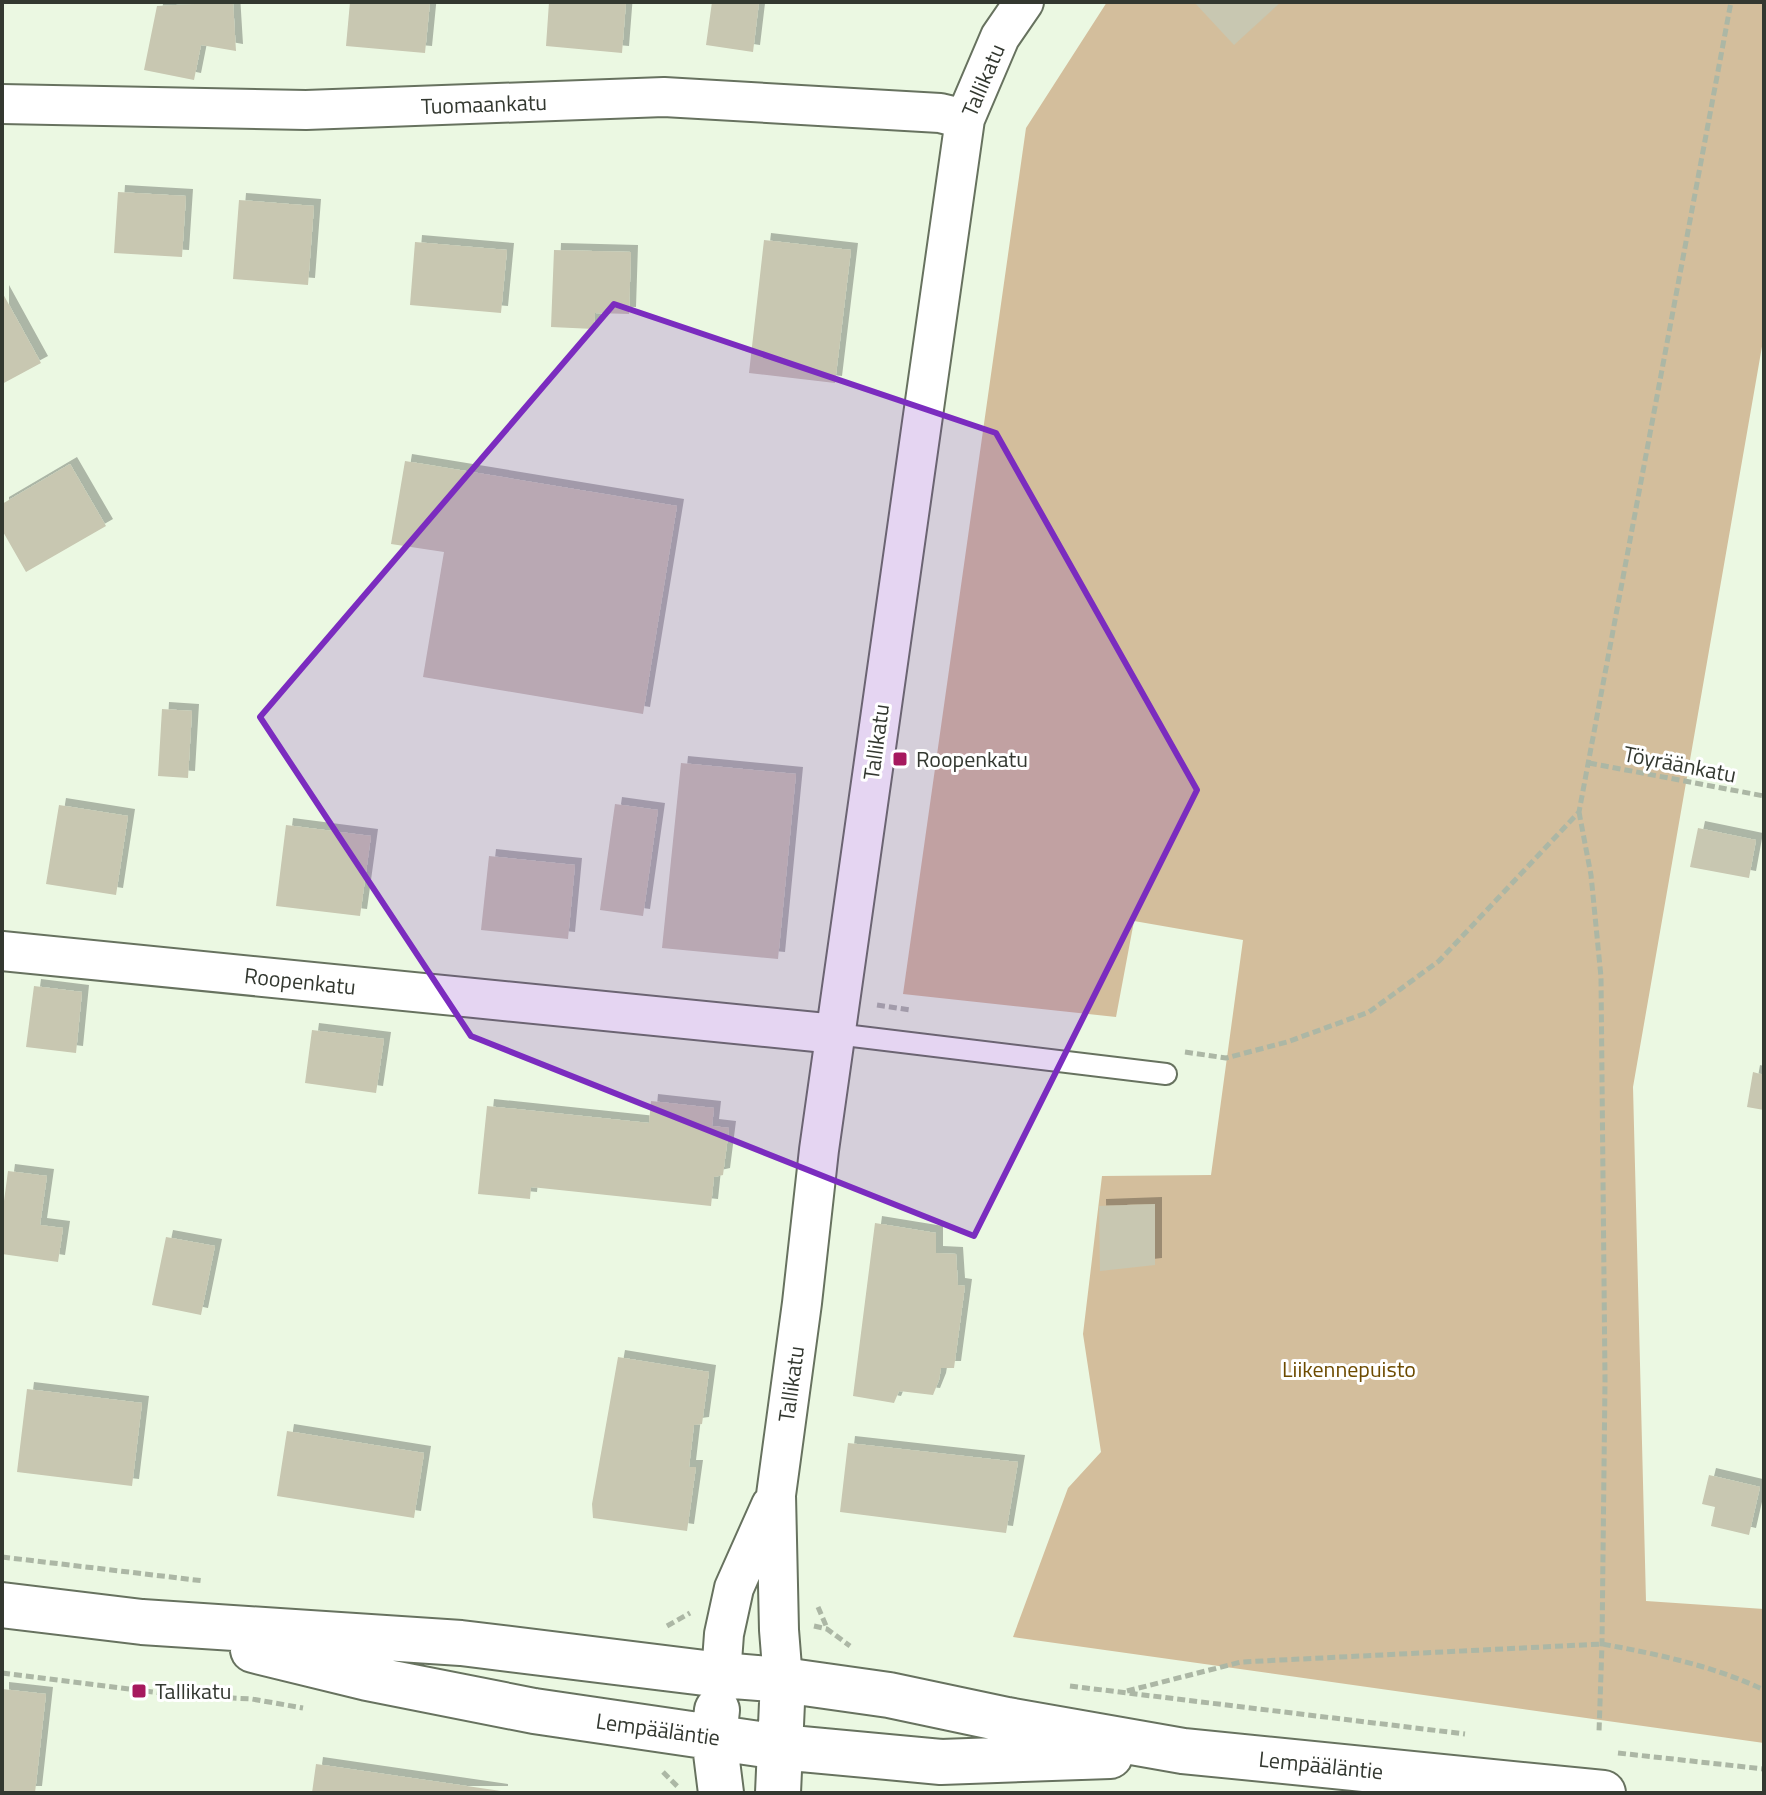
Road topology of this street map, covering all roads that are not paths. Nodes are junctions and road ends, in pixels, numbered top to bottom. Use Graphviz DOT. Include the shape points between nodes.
graph roads {
  1 [pos="1024,2"];
  2 [pos="2,104"];
  3 [pos="965,119"];
  4 [pos="2,951"];
  5 [pos="836,1034"];
  6 [pos="1166,1074"];
  7 [pos="776,1495"];
  8 [pos="2,1605"];
  9 [pos="142,1622"];
  10 [pos="721,1675"];
  11 [pos="783,1680"];
  12 [pos="714,1737"];
  13 [pos="780,1747"];
  14 [pos="1183,1751"];
  15 [pos="721,1793"];
  16 [pos="778,1793"];
  17 [pos="1603,1793"];
  1 -- 3 [label="street, Tallikatu" via="1000,37"];
  2 -- 3 [label="street, Tuomaankatu" via="306,110 664,97 940,113"];
  3 -- 5 [label="street, Tallikatu"];
  4 -- 5 [label="street, Roopenkatu"];
  5 -- 6 [label="lane"];
  5 -- 7 [label="street, Tallikatu"];
  7 -- 10 [label="street, Tallikatu" via="734,1588"];
  7 -- 11 [label="street, Tallikatu"];
  8 -- 9 [label="main road, Lempääläntie"];
  9 -- 10 [label="main road, Lempääläntie" via="461,1643"];
  9 -- 12 [label="main road, Lempääläntie" via="367,1678 534,1711"];
  10 -- 11 [label="main road, Lempääläntie"];
  10 -- 12 [label="main road"];
  11 -- 13 [label="main road"];
  11 -- 14 [label="main road, Lempääläntie"];
  12 -- 13 [label="main road, Lempääläntie"];
  12 -- 15 [label="main road"];
  13 -- 14 [label="main road, Lempääläntie" via="941,1762"];
  13 -- 16 [label="main road"];
  14 -- 17 [label="main road, Lempääläntie"];
}
